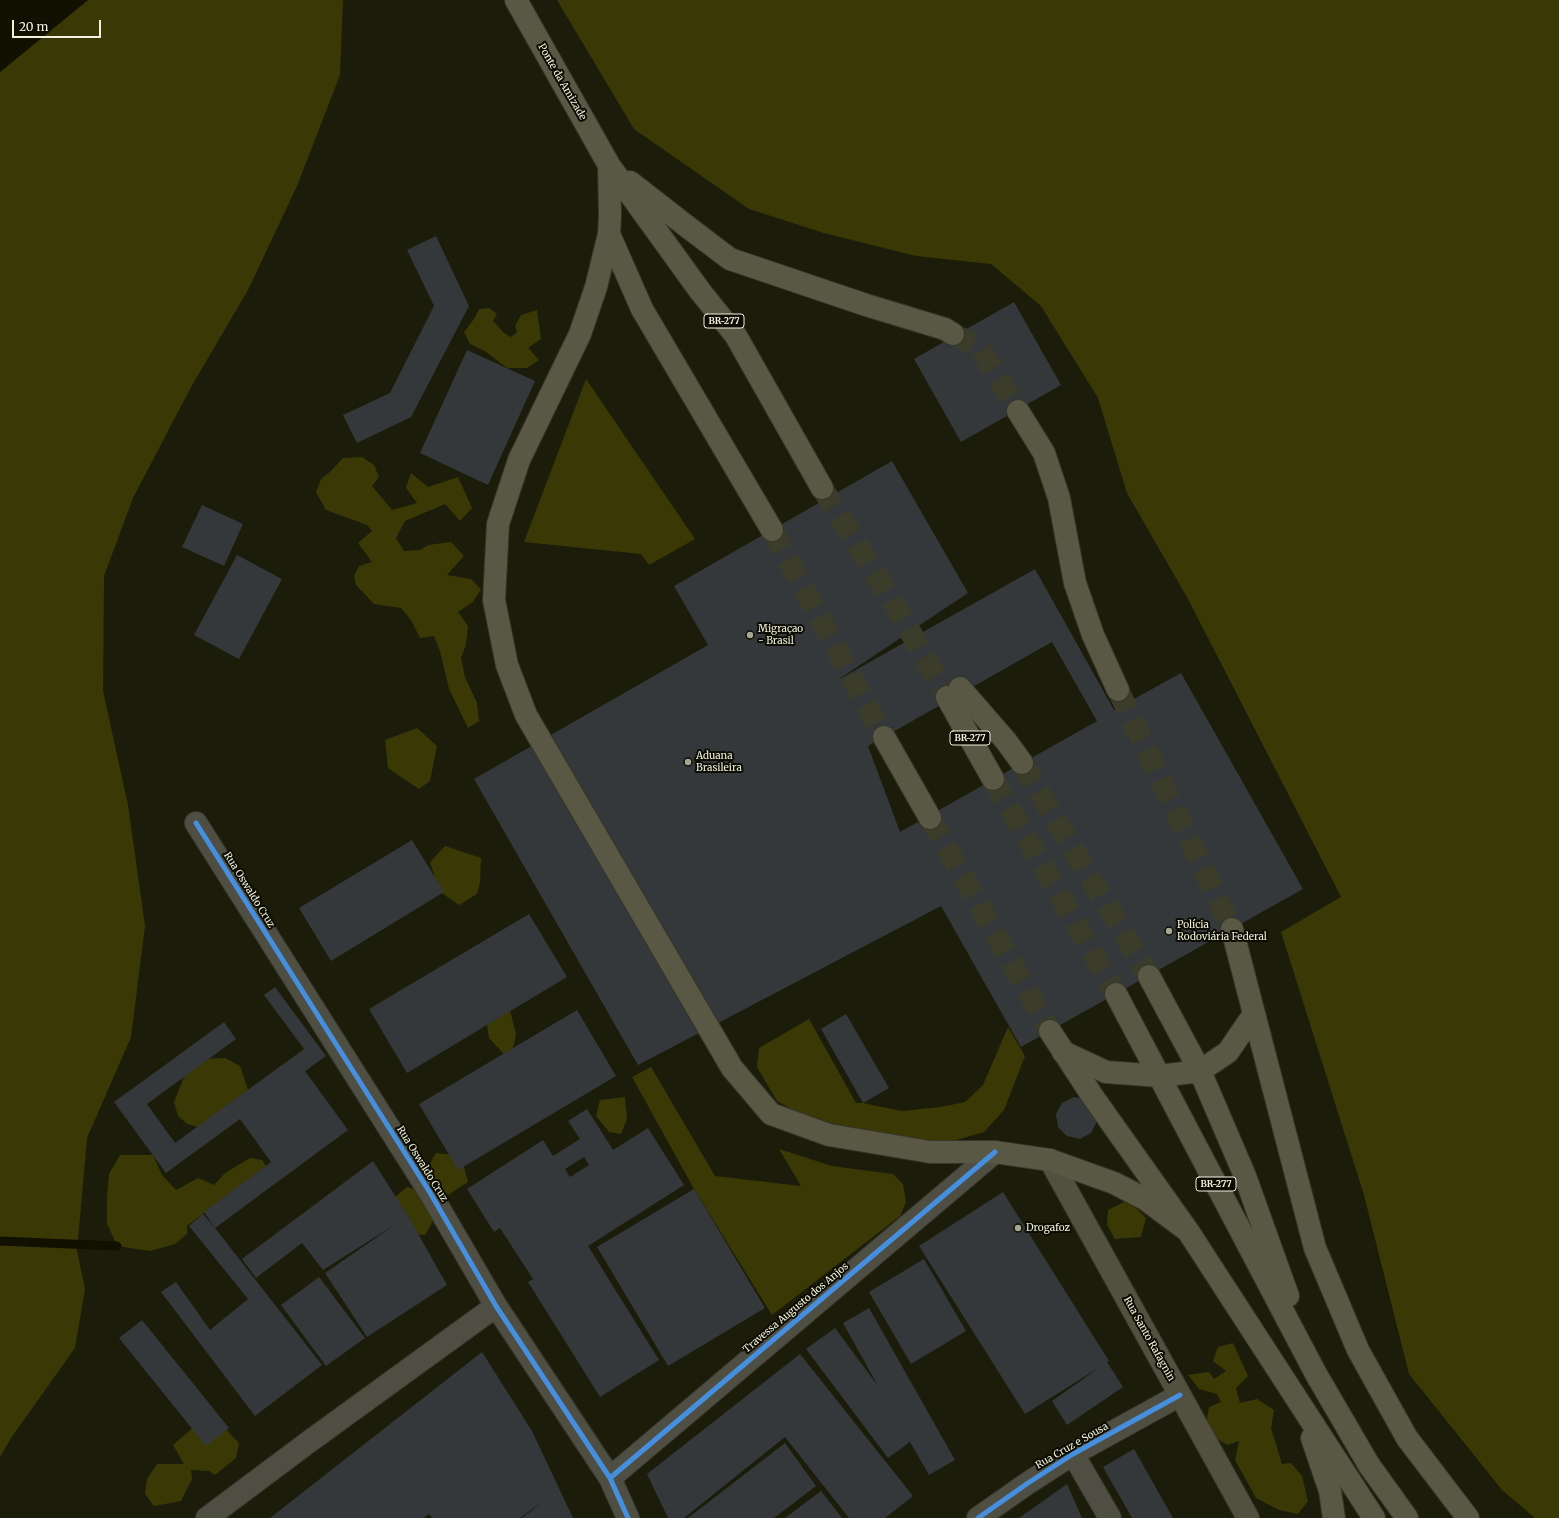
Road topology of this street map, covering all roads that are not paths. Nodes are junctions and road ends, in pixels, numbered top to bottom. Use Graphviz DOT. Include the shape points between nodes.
graph roads {
  1 [pos="516,0"];
  2 [pos="609,165"];
  3 [pos="609,234"];
  4 [pos="953,334"];
  5 [pos="1018,411"];
  6 [pos="822,488"];
  7 [pos="772,530"];
  8 [pos="1118,690"];
  9 [pos="884,737"];
  10 [pos="1022,763"];
  11 [pos="993,779"];
  12 [pos="930,818"];
  13 [pos="196,823"];
  14 [pos="1232,929"];
  15 [pos="1149,976"];
  16 [pos="1116,994"];
  17 [pos="1254,1014"];
  18 [pos="1050,1031"];
  19 [pos="1062,1051"];
  20 [pos="1200,1071"];
  21 [pos="1160,1076"];
  22 [pos="995,1152"];
  23 [pos="1050,1160"];
  24 [pos="1188,1231"];
  25 [pos="496,1306"];
  26 [pos="1316,1374"];
  27 [pos="1180,1395"];
  28 [pos="1298,1402"];
  29 [pos="1073,1454"];
  30 [pos="610,1478"];
  31 [pos="207,1518"];
  32 [pos="628,1518"];
  33 [pos="978,1518"];
  34 [pos="1110,1518"];
  35 [pos="1248,1518"];
  36 [pos="1334,1518"];
  37 [pos="1374,1518"];
  38 [pos="1407,1518"];
  39 [pos="1468,1518"];
  1 -- 2 [label="highway, Ponte da Amizade / BR-277"];
  2 -- 3 [label="highway, BR-277"];
  2 -- 4 [label="highway" via="730,259 945,329"];
  2 -- 6 [label="highway, BR-277" via="736,336"];
  3 -- 7 [label="highway, BR-277" via="642,309"];
  3 -- 22 [label="highway" via="596,287 580,334 519,460 498,524 494,600 507,665 526,715 732,1068 771,1114 829,1135 930,1152"];
  5 -- 8 [label="highway" via="1044,453 1059,498 1075,583 1092,635"];
  9 -- 12 [label="highway"];
  10 -- 11 [label="highway, BR-277" via="1006,741 953,693"];
  13 -- 25 [label="street, Rua Oswaldo Cruz" via="429,1191"];
  14 -- 17 [label="highway"];
  15 -- 20 [label="highway"];
  16 -- 21 [label="highway, BR-277"];
  17 -- 20 [label="highway" via="1228,1052"];
  17 -- 39 [label="highway" via="1315,1248 1358,1350 1407,1438"];
  18 -- 19 [label="highway"];
  19 -- 21 [label="highway" via="1106,1072"];
  19 -- 24 [label="highway"];
  20 -- 21 [label="highway"];
  20 -- 26 [label="highway" via="1245,1176"];
  21 -- 26 [label="highway, BR-277"];
  22 -- 23 [label="highway"];
  22 -- 30 [label="street, Travessa Augusto dos Anjos"];
  23 -- 24 [label="highway" via="1114,1183 1145,1199"];
  23 -- 27 [label="main road, Rua Santo Rafagnin"];
  24 -- 28 [label="highway"];
  25 -- 30 [label="street, Rua Oswaldo Cruz"];
  25 -- 31 [label="street"];
  26 -- 38 [label="highway, BR-277" via="1369,1465"];
  27 -- 29 [label="street, Rua Cruz e Sousa"];
  27 -- 35 [label="main road, Rua Santo Rafagnin"];
  28 -- 36 [label="highway" via="1330,1491"];
  28 -- 37 [label="highway"];
  29 -- 33 [label="street, Rua Cruz e Sousa"];
  29 -- 34 [label="street"];
  30 -- 32 [label="street, Rua Oswaldo Cruz"];
}
